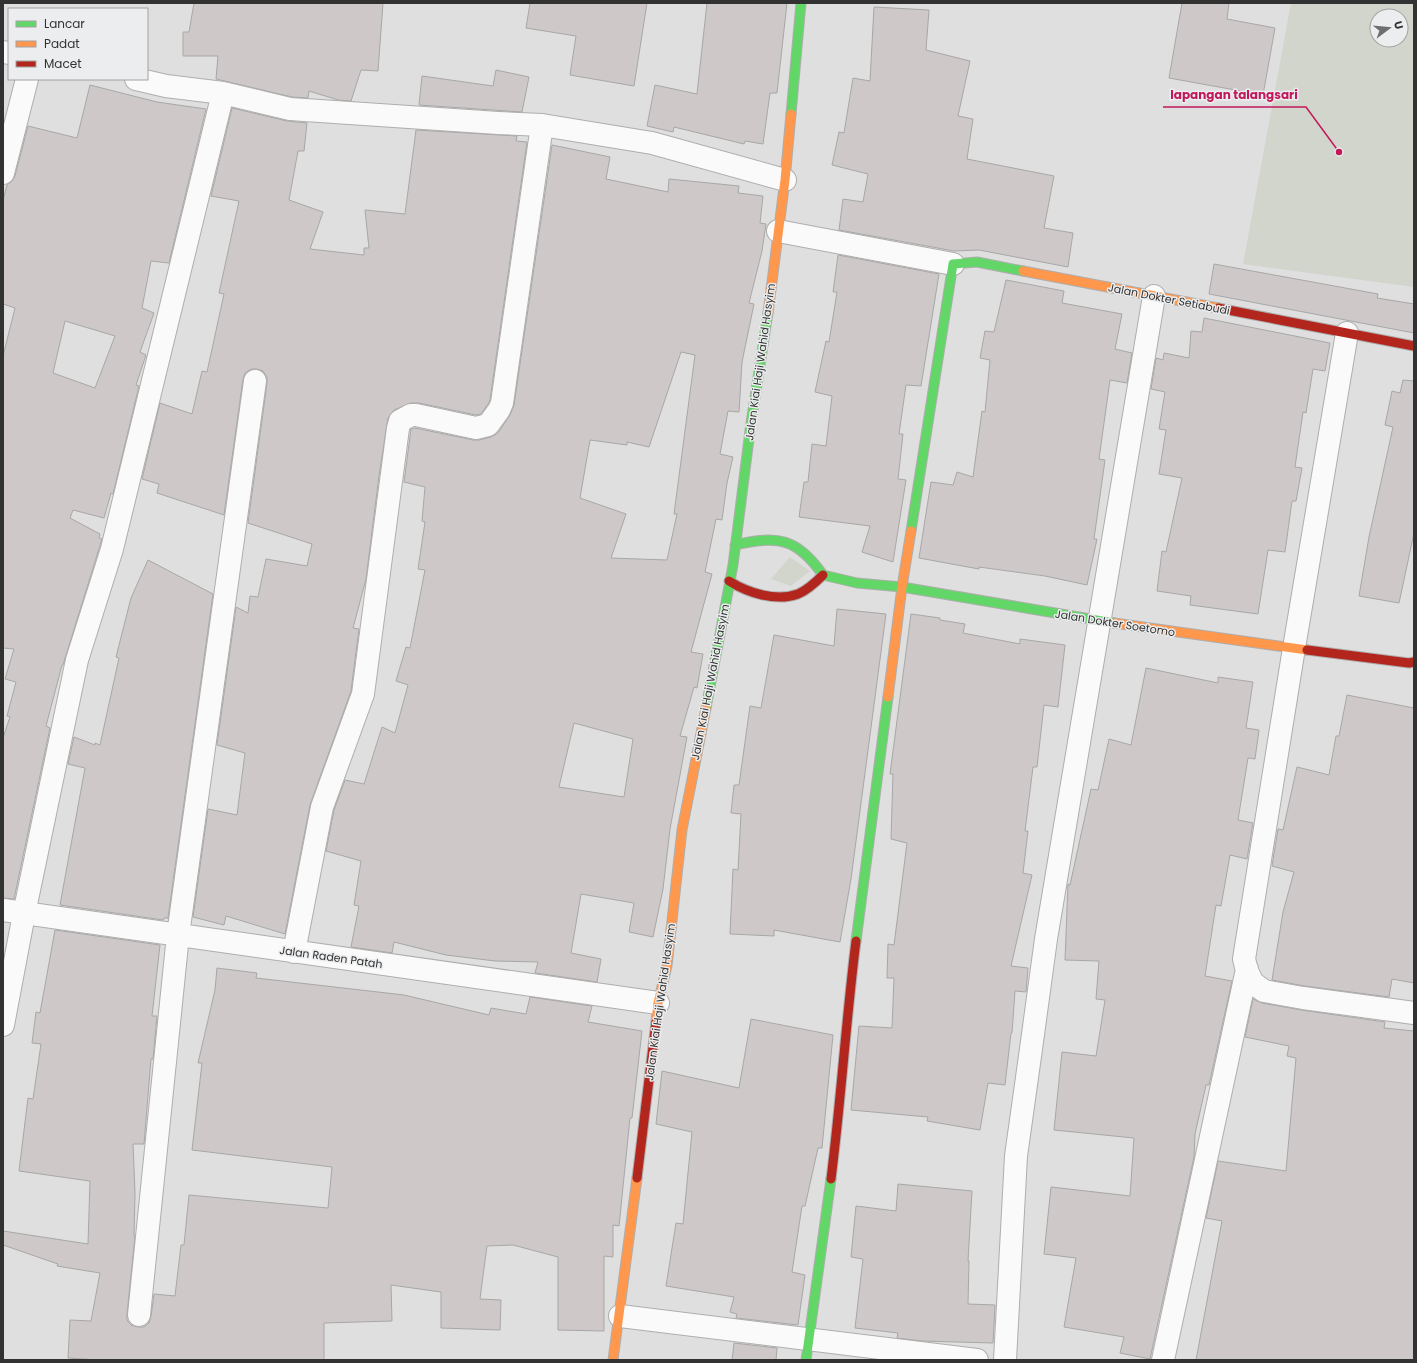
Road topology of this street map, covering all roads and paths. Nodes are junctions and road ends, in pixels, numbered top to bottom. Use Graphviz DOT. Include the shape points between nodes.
graph roads {
  1 [pos="801,3"];
  2 [pos="27,80"];
  3 [pos="140,80"];
  4 [pos="223,93"];
  5 [pos="542,125"];
  6 [pos="3,174"];
  7 [pos="785,180"];
  8 [pos="778,231"];
  9 [pos="953,264"];
  10 [pos="1154,296"];
  11 [pos="1347,333"];
  12 [pos="1414,346"];
  13 [pos="255,381"];
  14 [pos="735,545"];
  15 [pos="822,575"];
  16 [pos="729,582"];
  17 [pos="902,586"];
  18 [pos="1099,621"];
  19 [pos="1294,648"];
  20 [pos="1412,664"];
  21 [pos="3,910"];
  22 [pos="24,914"];
  23 [pos="178,935"];
  24 [pos="294,952"];
  25 [pos="1247,969"];
  26 [pos="658,1003"];
  27 [pos="1414,1013"];
  28 [pos="3,1025"];
  29 [pos="139,1315"];
  30 [pos="620,1316"];
  31 [pos="808,1350"];
  32 [pos="613,1360"];
  33 [pos="977,1360"];
  34 [pos="1005,1360"];
  35 [pos="1163,1360"];
  1 -- 7 [label="street, Jalan Kiai Haji Wahid Hasyim"];
  2 -- 6 [label="street"];
  3 -- 4 [label="street"];
  4 -- 5 [label="street" via="290,109"];
  4 -- 22 [label="street" via="112,549 77,660"];
  5 -- 7 [label="street" via="652,143"];
  5 -- 24 [label="street" via="499,410 488,425 476,428 416,415 400,421 363,694 322,807"];
  7 -- 8 [label="street, Jalan Kiai Haji Wahid Hasyim"];
  8 -- 9 [label="street"];
  8 -- 14 [label="street, Jalan Kiai Haji Wahid Hasyim"];
  9 -- 10 [label="street, Jalan Dokter Setiabudi" via="976,262"];
  9 -- 17 [label="street"];
  10 -- 11 [label="street, Jalan Dokter Setiabudi"];
  10 -- 18 [label="street"];
  11 -- 12 [label="street, Jalan Dokter Setiabudi"];
  11 -- 19 [label="street"];
  13 -- 23 [label="street"];
  14 -- 15 [label="street" via="763,539 781,539 802,550 815,562"];
  14 -- 16 [label="street, Jalan Kiai Haji Wahid Hasyim"];
  15 -- 16 [label="street" via="816,583 798,594 784,596 744,590"];
  15 -- 17 [label="street, Jalan Dokter Soetomo" via="857,583"];
  16 -- 26 [label="street, Jalan Kiai Haji Wahid Hasyim" via="682,830 667,966"];
  17 -- 18 [label="street, Jalan Dokter Soetomo"];
  17 -- 31 [label="street" via="848,1002 837,1131"];
  18 -- 19 [label="street, Jalan Dokter Soetomo"];
  18 -- 34 [label="street" via="1046,939 1016,1156"];
  19 -- 20 [label="street, Jalan Dokter Soetomo"];
  19 -- 25 [label="street" via="1244,959"];
  21 -- 22 [label="street, Jalan Raden Patah"];
  22 -- 23 [label="street, Jalan Raden Patah"];
  22 -- 28 [label="street"];
  23 -- 24 [label="street, Jalan Raden Patah"];
  23 -- 29 [label="street"];
  24 -- 26 [label="street, Jalan Raden Patah"];
  25 -- 27 [label="street" via="1253,983 1264,991"];
  25 -- 35 [label="street"];
  26 -- 30 [label="street, Jalan Kiai Haji Wahid Hasyim"];
  30 -- 31 [label="street"];
  30 -- 32 [label="street, Jalan Kiai Haji Wahid Hasyim"];
  31 -- 33 [label="street"];
}
